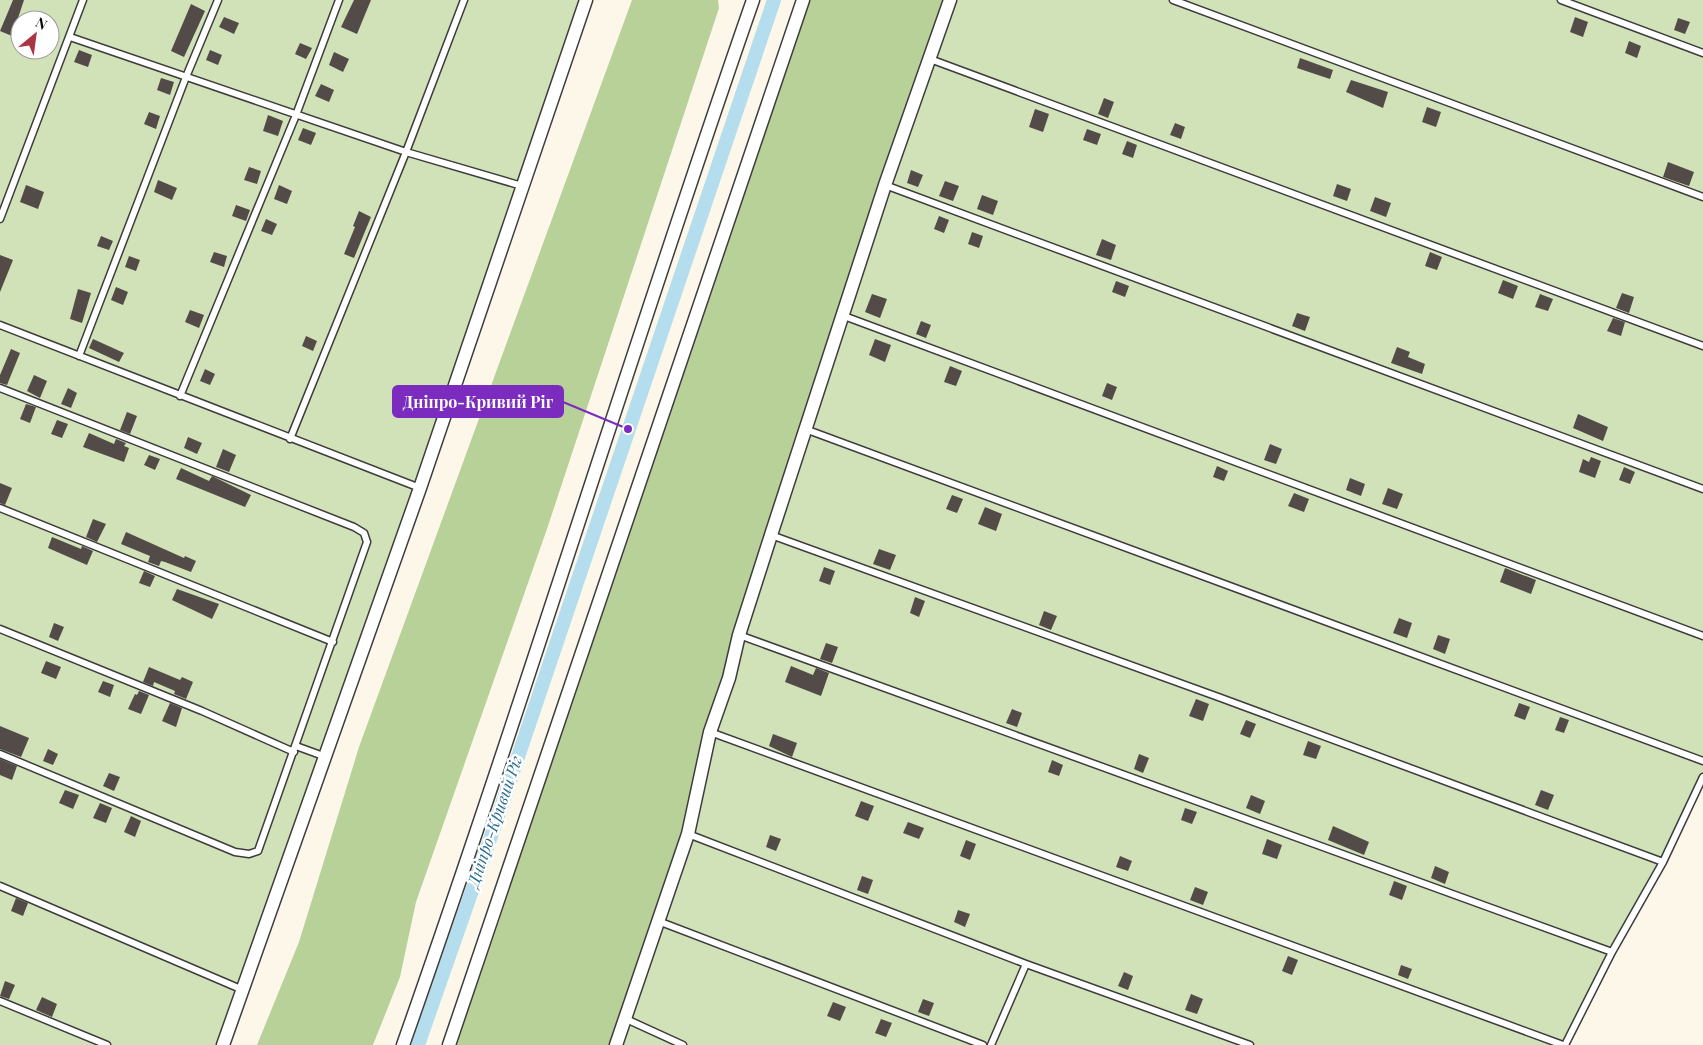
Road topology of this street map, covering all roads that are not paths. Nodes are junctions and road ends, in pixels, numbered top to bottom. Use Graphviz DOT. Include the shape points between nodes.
graph roads {
  1 [pos="83,0"];
  2 [pos="218,0"];
  3 [pos="339,0"];
  4 [pos="464,0"];
  5 [pos="586,0"];
  6 [pos="754,0"];
  7 [pos="803,0"];
  8 [pos="950,0"];
  9 [pos="1173,0"];
  10 [pos="1561,0"];
  11 [pos="70,37"];
  12 [pos="1703,53"];
  13 [pos="930,59"];
  14 [pos="186,77"];
  15 [pos="296,114"];
  16 [pos="406,152"];
  17 [pos="885,185"];
  18 [pos="522,186"];
  19 [pos="1703,197"];
  20 [pos="0,219"];
  21 [pos="844,316"];
  22 [pos="0,325"];
  23 [pos="1703,346"];
  24 [pos="79,356"];
  25 [pos="0,388"];
  26 [pos="180,396"];
  27 [pos="805,428"];
  28 [pos="290,439"];
  29 [pos="420,488"];
  30 [pos="1703,489"];
  31 [pos="0,508"];
  32 [pos="771,535"];
  33 [pos="0,629"];
  34 [pos="739,635"];
  35 [pos="1703,636"];
  36 [pos="333,642"];
  37 [pos="710,732"];
  38 [pos="295,749"];
  39 [pos="0,754"];
  40 [pos="326,756"];
  41 [pos="1703,761"];
  42 [pos="1703,777"];
  43 [pos="688,834"];
  44 [pos="1663,862"];
  45 [pos="0,886"];
  46 [pos="658,920"];
  47 [pos="1612,952"];
  48 [pos="1026,964"];
  49 [pos="243,990"];
  50 [pos="0,1001"];
  51 [pos="626,1019"];
  52 [pos="107,1045"];
  53 [pos="223,1045"];
  54 [pos="402,1045"];
  55 [pos="449,1045"];
  56 [pos="616,1045"];
  57 [pos="683,1045"];
  58 [pos="983,1045"];
  59 [pos="991,1045"];
  60 [pos="1250,1045"];
  61 [pos="1564,1045"];
  1 -- 11 [label="lane"];
  2 -- 14 [label="lane"];
  3 -- 15 [label="lane"];
  4 -- 16 [label="lane"];
  5 -- 18 [label="street"];
  6 -- 54 [label="street" via="460,882"];
  7 -- 55 [label="street"];
  8 -- 13 [label="street"];
  9 -- 19 [label="lane"];
  10 -- 12 [label="lane"];
  11 -- 14 [label="lane"];
  11 -- 20 [label="lane"];
  13 -- 17 [label="street"];
  13 -- 23 [label="lane"];
  14 -- 15 [label="lane"];
  14 -- 24 [label="lane"];
  15 -- 16 [label="lane"];
  15 -- 26 [label="lane"];
  16 -- 18 [label="lane"];
  16 -- 28 [label="lane"];
  17 -- 21 [label="street"];
  17 -- 30 [label="lane"];
  18 -- 29 [label="street"];
  21 -- 27 [label="street"];
  21 -- 35 [label="lane"];
  22 -- 24 [label="lane"];
  24 -- 26 [label="lane"];
  25 -- 36 [label="lane" via="364,533 367,542 365,553"];
  26 -- 28 [label="lane"];
  27 -- 32 [label="street"];
  27 -- 41 [label="lane"];
  28 -- 29 [label="lane"];
  29 -- 40 [label="street"];
  31 -- 36 [label="lane"];
  32 -- 34 [label="street"];
  32 -- 44 [label="lane" via="1212,694"];
  33 -- 38 [label="lane"];
  34 -- 37 [label="street" via="729,678"];
  34 -- 47 [label="lane"];
  36 -- 38 [label="lane"];
  37 -- 43 [label="street"];
  37 -- 61 [label="lane"];
  38 -- 39 [label="lane" via="258,851 249,854 235,852"];
  38 -- 40 [label="lane"];
  40 -- 49 [label="street"];
  42 -- 44 [label="lane"];
  43 -- 46 [label="street"];
  43 -- 48 [label="lane"];
  44 -- 47 [label="lane"];
  45 -- 49 [label="lane"];
  46 -- 51 [label="street"];
  46 -- 58 [label="lane"];
  47 -- 61 [label="lane"];
  48 -- 59 [label="lane"];
  48 -- 60 [label="lane"];
  49 -- 53 [label="street"];
  50 -- 52 [label="lane"];
  51 -- 56 [label="street"];
  51 -- 57 [label="lane"];
}
